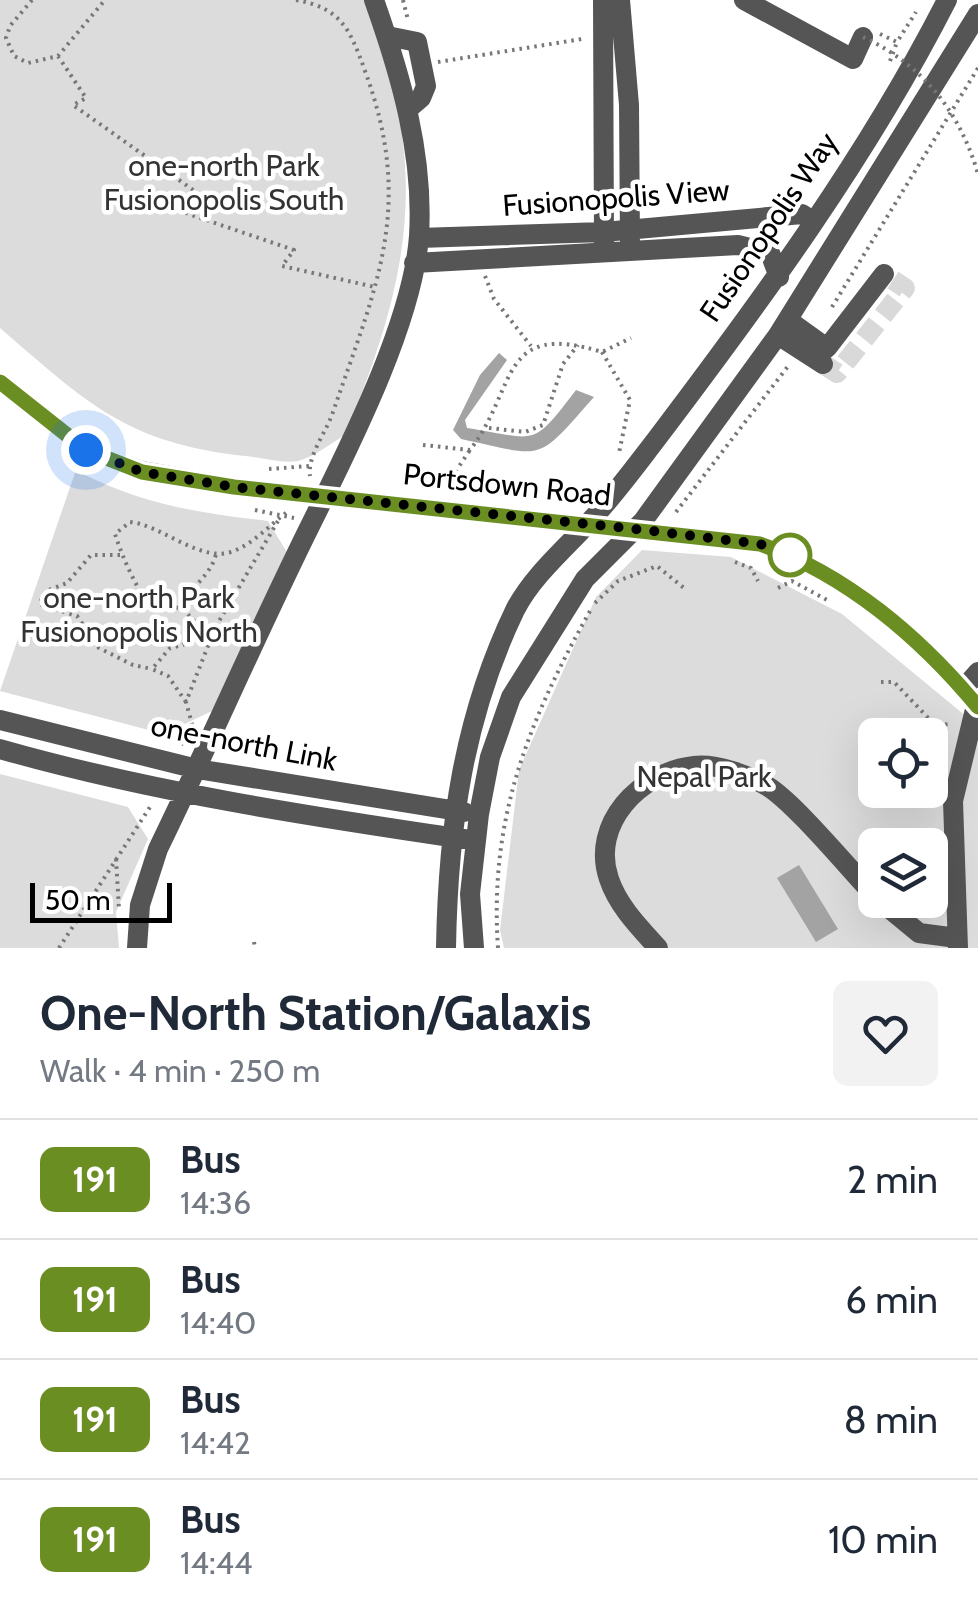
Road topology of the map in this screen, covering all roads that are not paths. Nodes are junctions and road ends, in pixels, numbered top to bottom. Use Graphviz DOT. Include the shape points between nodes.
graph roads {
  1 [pos="374,0"];
  2 [pos="602,0"];
  3 [pos="620,0"];
  4 [pos="744,0"];
  5 [pos="947,0"];
  6 [pos="978,14"];
  7 [pos="387,36"];
  8 [pos="863,37"];
  9 [pos="407,110"];
  10 [pos="814,222"];
  11 [pos="628,231"];
  12 [pos="604,232"];
  13 [pos="419,238"];
  14 [pos="676,250"];
  15 [pos="631,253"];
  16 [pos="604,255"];
  17 [pos="576,256"];
  18 [pos="414,262"];
  19 [pos="884,274"];
  20 [pos="779,277"];
  21 [pos="783,328"];
  22 [pos="823,364"];
  23 [pos="0,382"];
  24 [pos="328,494"];
  25 [pos="588,524"];
  26 [pos="635,529"];
  27 [pos="974,693"];
  28 [pos="0,720"];
  29 [pos="974,737"];
  30 [pos="0,750"];
  31 [pos="197,769"];
  32 [pos="185,793"];
  33 [pos="454,810"];
  34 [pos="479,814"];
  35 [pos="451,837"];
  36 [pos="476,841"];
  37 [pos="858,878"];
  38 [pos="900,918"];
  39 [pos="957,943"];
  40 [pos="137,948"];
  41 [pos="446,948"];
  42 [pos="474,948"];
  43 [pos="658,948"];
  1 -- 7 [label="street"];
  2 -- 12 [label="street"];
  3 -- 11 [label="street" via="629,105"];
  4 -- 8 [label="street" via="853,59"];
  5 -- 10 [label="street, Fusionopolis Way"];
  6 -- 21 [label="street, Fusionopolis Way"];
  7 -- 9 [label="street"];
  7 -- 9 [label="street" via="417,42 424,64 422,98"];
  9 -- 13 [label="street" via="416,149"];
  10 -- 11 [label="street, Fusionopolis View" via="802,214"];
  10 -- 20 [label="street, Fusionopolis Way"];
  11 -- 12 [label="street, Fusionopolis View"];
  11 -- 15 [label="street"];
  12 -- 13 [label="street, Fusionopolis View"];
  12 -- 16 [label="street"];
  13 -- 18 [label="street"];
  14 -- 15 [label="street, Fusionopolis View"];
  14 -- 17 [label="street" via="668,256"];
  14 -- 20 [label="street, Fusionopolis View" via="738,245 770,253"];
  15 -- 16 [label="street, Fusionopolis View"];
  16 -- 17 [label="street, Fusionopolis View"];
  17 -- 18 [label="street, Fusionopolis View"];
  18 -- 24 [label="street" via="390,344"];
  19 -- 21 [label="street" via="827,348"];
  20 -- 25 [label="street, Fusionopolis Way"];
  21 -- 22 [label="street"];
  21 -- 26 [label="street, Fusionopolis Way"];
  23 -- 24 [label="street, Portsdown Road" via="86,450 142,472"];
  24 -- 25 [label="street, Portsdown Road"];
  24 -- 31 [label="street"];
  25 -- 26 [label="street, Portsdown Road"];
  25 -- 33 [label="street, Fusionopolis Way" via="518,606 484,682"];
  26 -- 27 [label="street, Portsdown Road" via="760,544 803,560 896,624"];
  26 -- 34 [label="street, Fusionopolis Way" via="586,578 511,698"];
  27 -- 29 [label="street"];
  28 -- 31 [label="street, one-north Link"];
  29 -- 39 [label="street" via="953,801"];
  30 -- 32 [label="street, one-north Link"];
  31 -- 32 [label="street"];
  31 -- 33 [label="street, one-north Link"];
  32 -- 35 [label="street, one-north Link"];
  32 -- 40 [label="street" via="140,905"];
  33 -- 34 [label="street, one-north Link"];
  33 -- 35 [label="street, Fusionopolis Way"];
  34 -- 36 [label="street, Fusionopolis Way"];
  35 -- 36 [label="street, one-north Link"];
  35 -- 41 [label="street, Fusionopolis Way"];
  36 -- 42 [label="street, Fusionopolis Way" via="470,894"];
  37 -- 43 [label="street" via="769,787 694,766 662,776 620,806 606,844 608,877 621,904"];
  38 -- 39 [label="street" via="918,933"];
}
